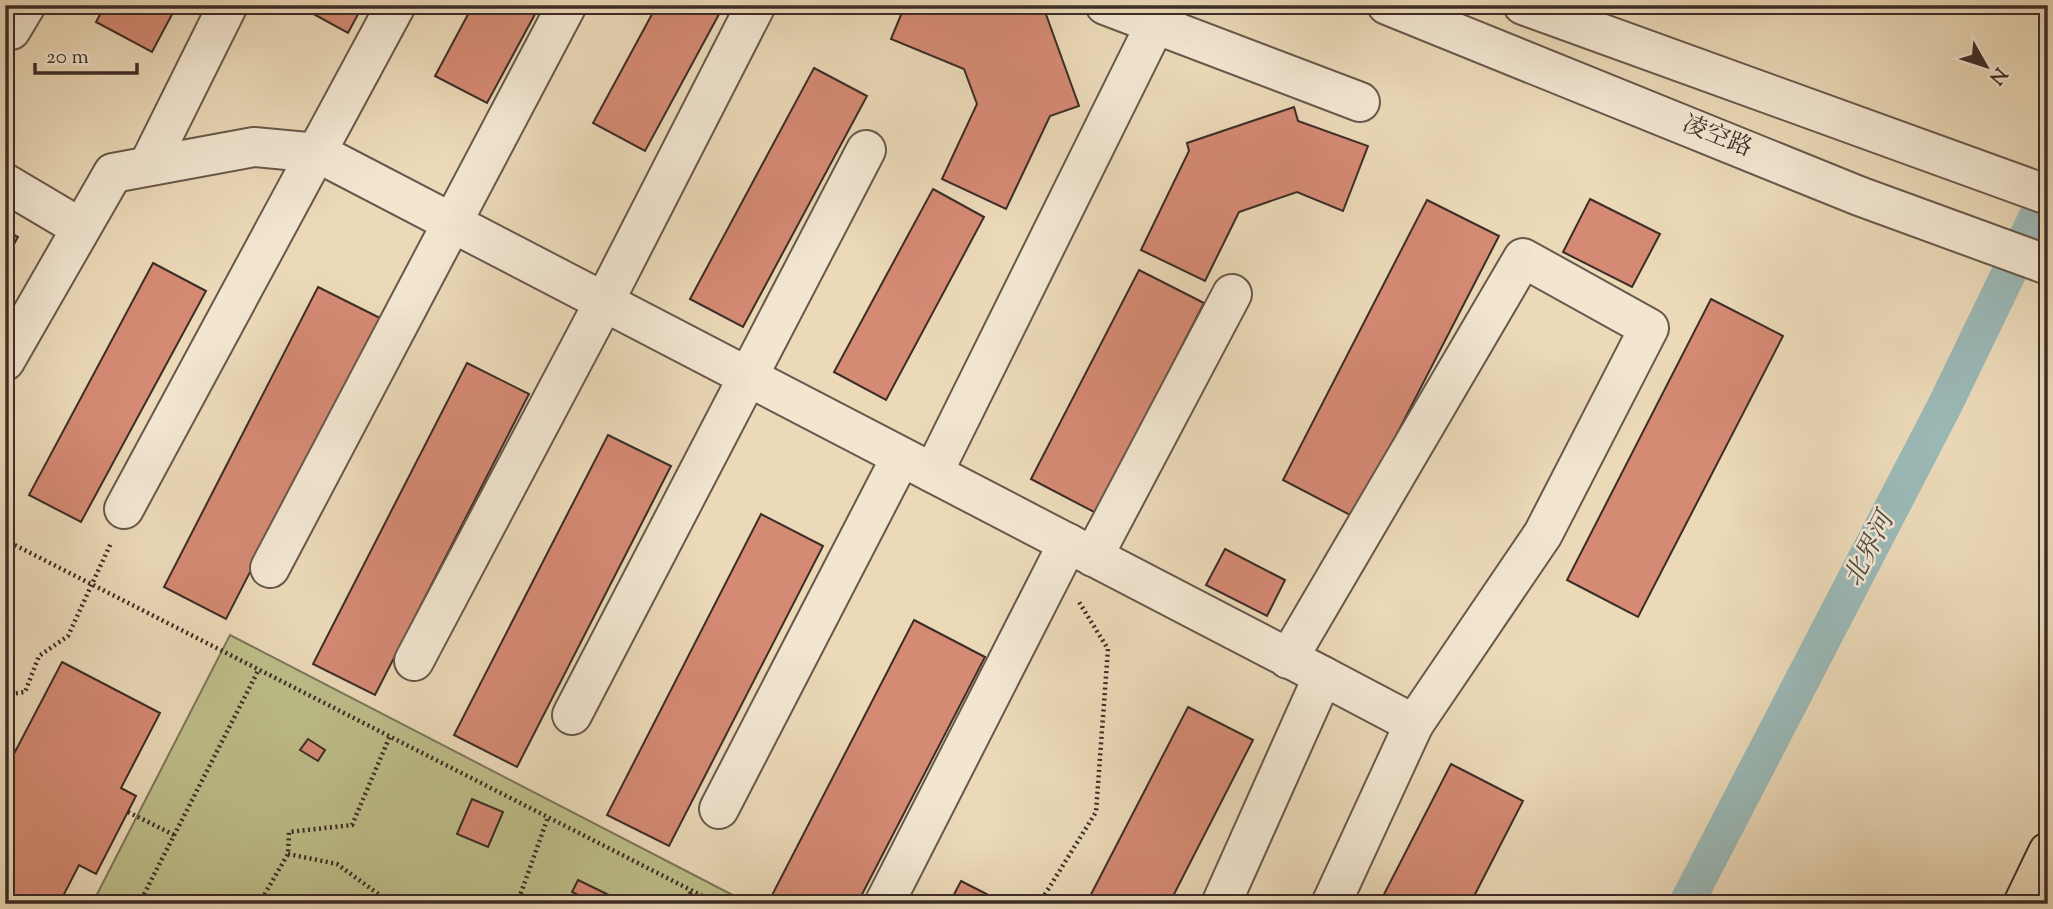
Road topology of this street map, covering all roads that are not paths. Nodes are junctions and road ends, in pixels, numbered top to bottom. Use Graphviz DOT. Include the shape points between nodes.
graph roads {
  1 [pos="26,5"];
  2 [pos="228,5"];
  3 [pos="396,5"];
  4 [pos="567,5"];
  5 [pos="755,5"];
  6 [pos="1105,5"];
  7 [pos="1387,5"];
  8 [pos="1524,5"];
  9 [pos="1162,15"];
  10 [pos="5,27"];
  11 [pos="1360,103"];
  12 [pos="866,149"];
  13 [pos="318,153"];
  14 [pos="148,166"];
  15 [pos="5,183"];
  16 [pos="2048,195"];
  17 [pos="452,223"];
  18 [pos="81,228"];
  19 [pos="2048,265"];
  20 [pos="1232,295"];
  21 [pos="604,303"];
  22 [pos="5,361"];
  23 [pos="747,377"];
  24 [pos="917,465"];
  25 [pos="124,509"];
  26 [pos="1072,555"];
  27 [pos="270,568"];
  28 [pos="1289,659"];
  29 [pos="414,661"];
  30 [pos="1323,676"];
  31 [pos="572,716"];
  32 [pos="1414,724"];
  33 [pos="719,808"];
  34 [pos="2048,852"];
  35 [pos="884,904"];
  36 [pos="1221,904"];
  37 [pos="1331,904"];
  38 [pos="2023,904"];
  1 -- 10 [label="street" via="11,30"];
  2 -- 14 [label="street"];
  3 -- 13 [label="street"];
  4 -- 17 [label="street"];
  5 -- 21 [label="street"];
  6 -- 9 [label="street"];
  7 -- 19 [label="street, 凌空路" via="1859,196"];
  8 -- 16 [label="street"];
  9 -- 11 [label="street"];
  9 -- 24 [label="street"];
  12 -- 23 [label="street"];
  13 -- 14 [label="street" via="254,147"];
  13 -- 17 [label="street"];
  13 -- 25 [label="street"];
  14 -- 18 [label="street" via="113,173"];
  15 -- 18 [label="street"];
  17 -- 21 [label="street"];
  17 -- 27 [label="street"];
  18 -- 22 [label="street"];
  20 -- 26 [label="street"];
  21 -- 23 [label="street"];
  21 -- 29 [label="street"];
  23 -- 24 [label="street"];
  23 -- 31 [label="street"];
  24 -- 26 [label="street"];
  24 -- 33 [label="street"];
  26 -- 28 [label="street"];
  26 -- 35 [label="street"];
  28 -- 30 [label="street"];
  28 -- 32 [label="street" via="1524,258 1649,328 1543,534"];
  30 -- 32 [label="street"];
  30 -- 36 [label="street"];
  32 -- 37 [label="street"];
  34 -- 38 [label="main road"];
}
